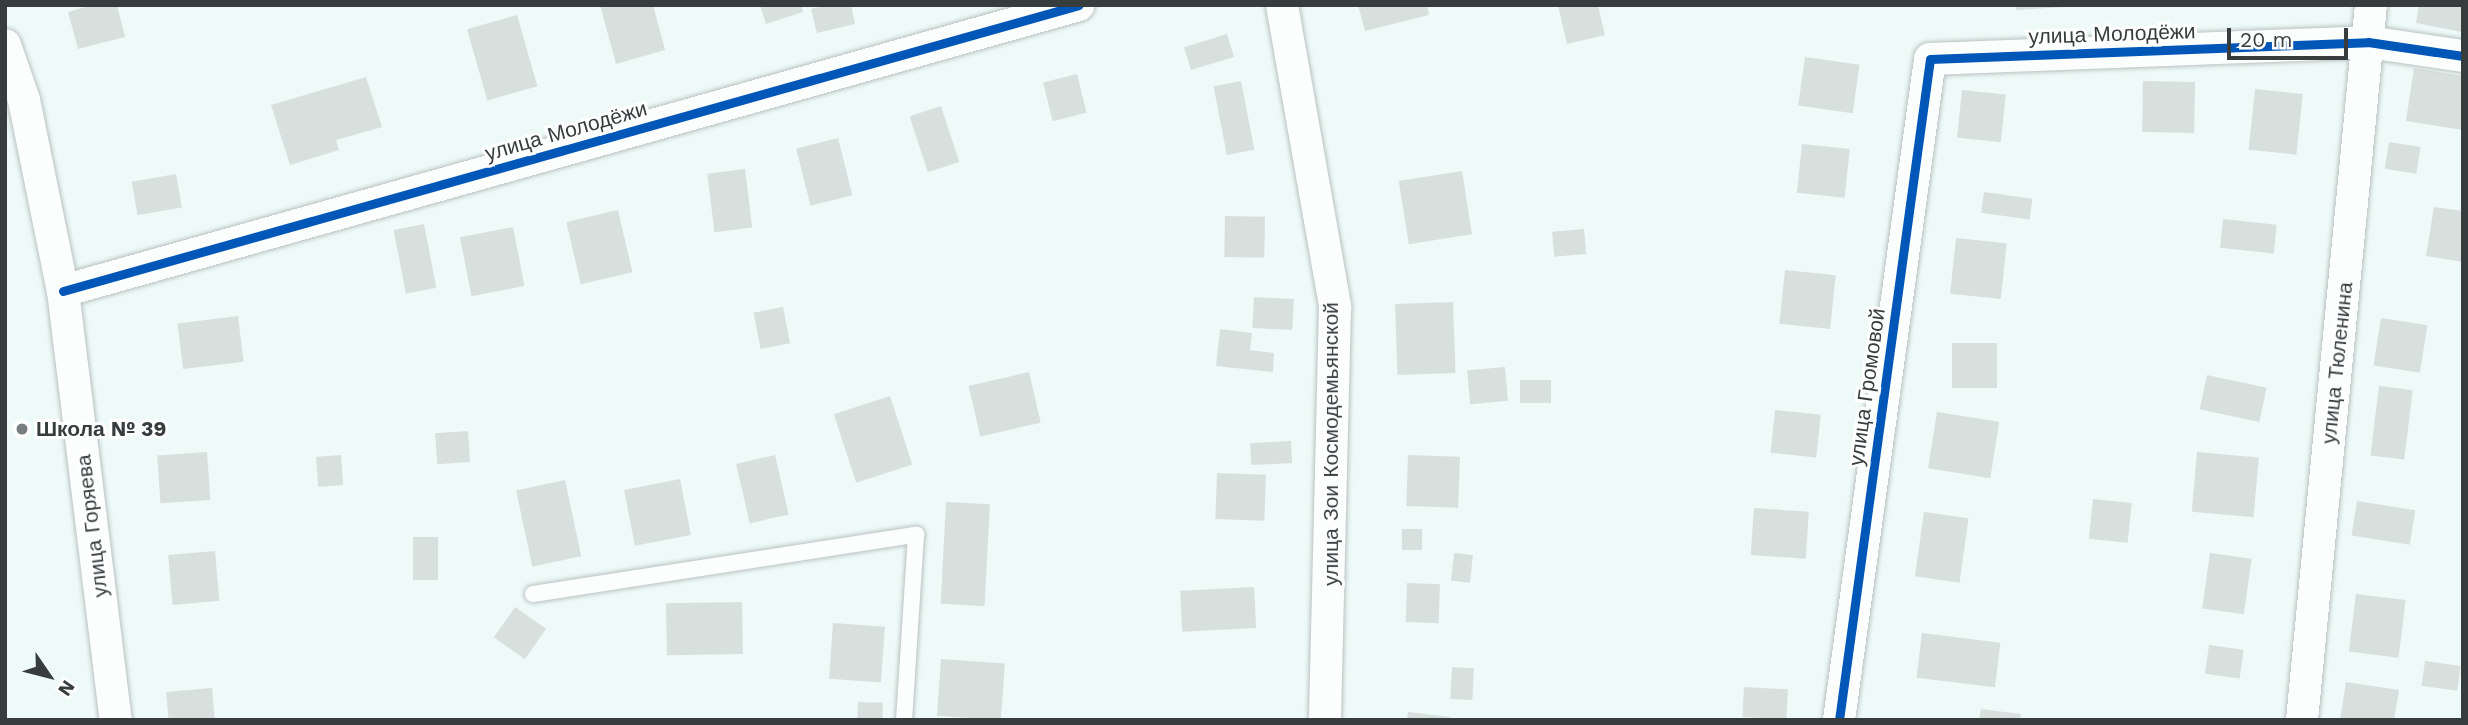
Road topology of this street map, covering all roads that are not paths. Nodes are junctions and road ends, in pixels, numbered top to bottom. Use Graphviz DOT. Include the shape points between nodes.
graph roads {
  1 [pos="1079,5"];
  2 [pos="1282,5"];
  3 [pos="2371,5"];
  4 [pos="2368,42"];
  5 [pos="5,45"];
  6 [pos="2463,56"];
  7 [pos="1930,59"];
  8 [pos="63,291"];
  9 [pos="533,594"];
  10 [pos="116,720"];
  11 [pos="904,720"];
  12 [pos="1325,720"];
  13 [pos="1839,720"];
  14 [pos="2302,720"];
  1 -- 8 [label="street, улица Молодёжи"];
  2 -- 12 [label="street, улица Зои Космодемьянской" via="1335,307"];
  3 -- 4 [label="street, улица Тюленина"];
  4 -- 6 [label="street, улица Молодёжи"];
  4 -- 7 [label="street, улица Молодёжи"];
  4 -- 14 [label="street, улица Тюленина"];
  5 -- 8 [label="street, улица Горяева" via="24,100"];
  7 -- 13 [label="street, улица Громовой"];
  8 -- 10 [label="street, улица Горяева"];
  9 -- 11 [label="lane" via="916,535"];
}
